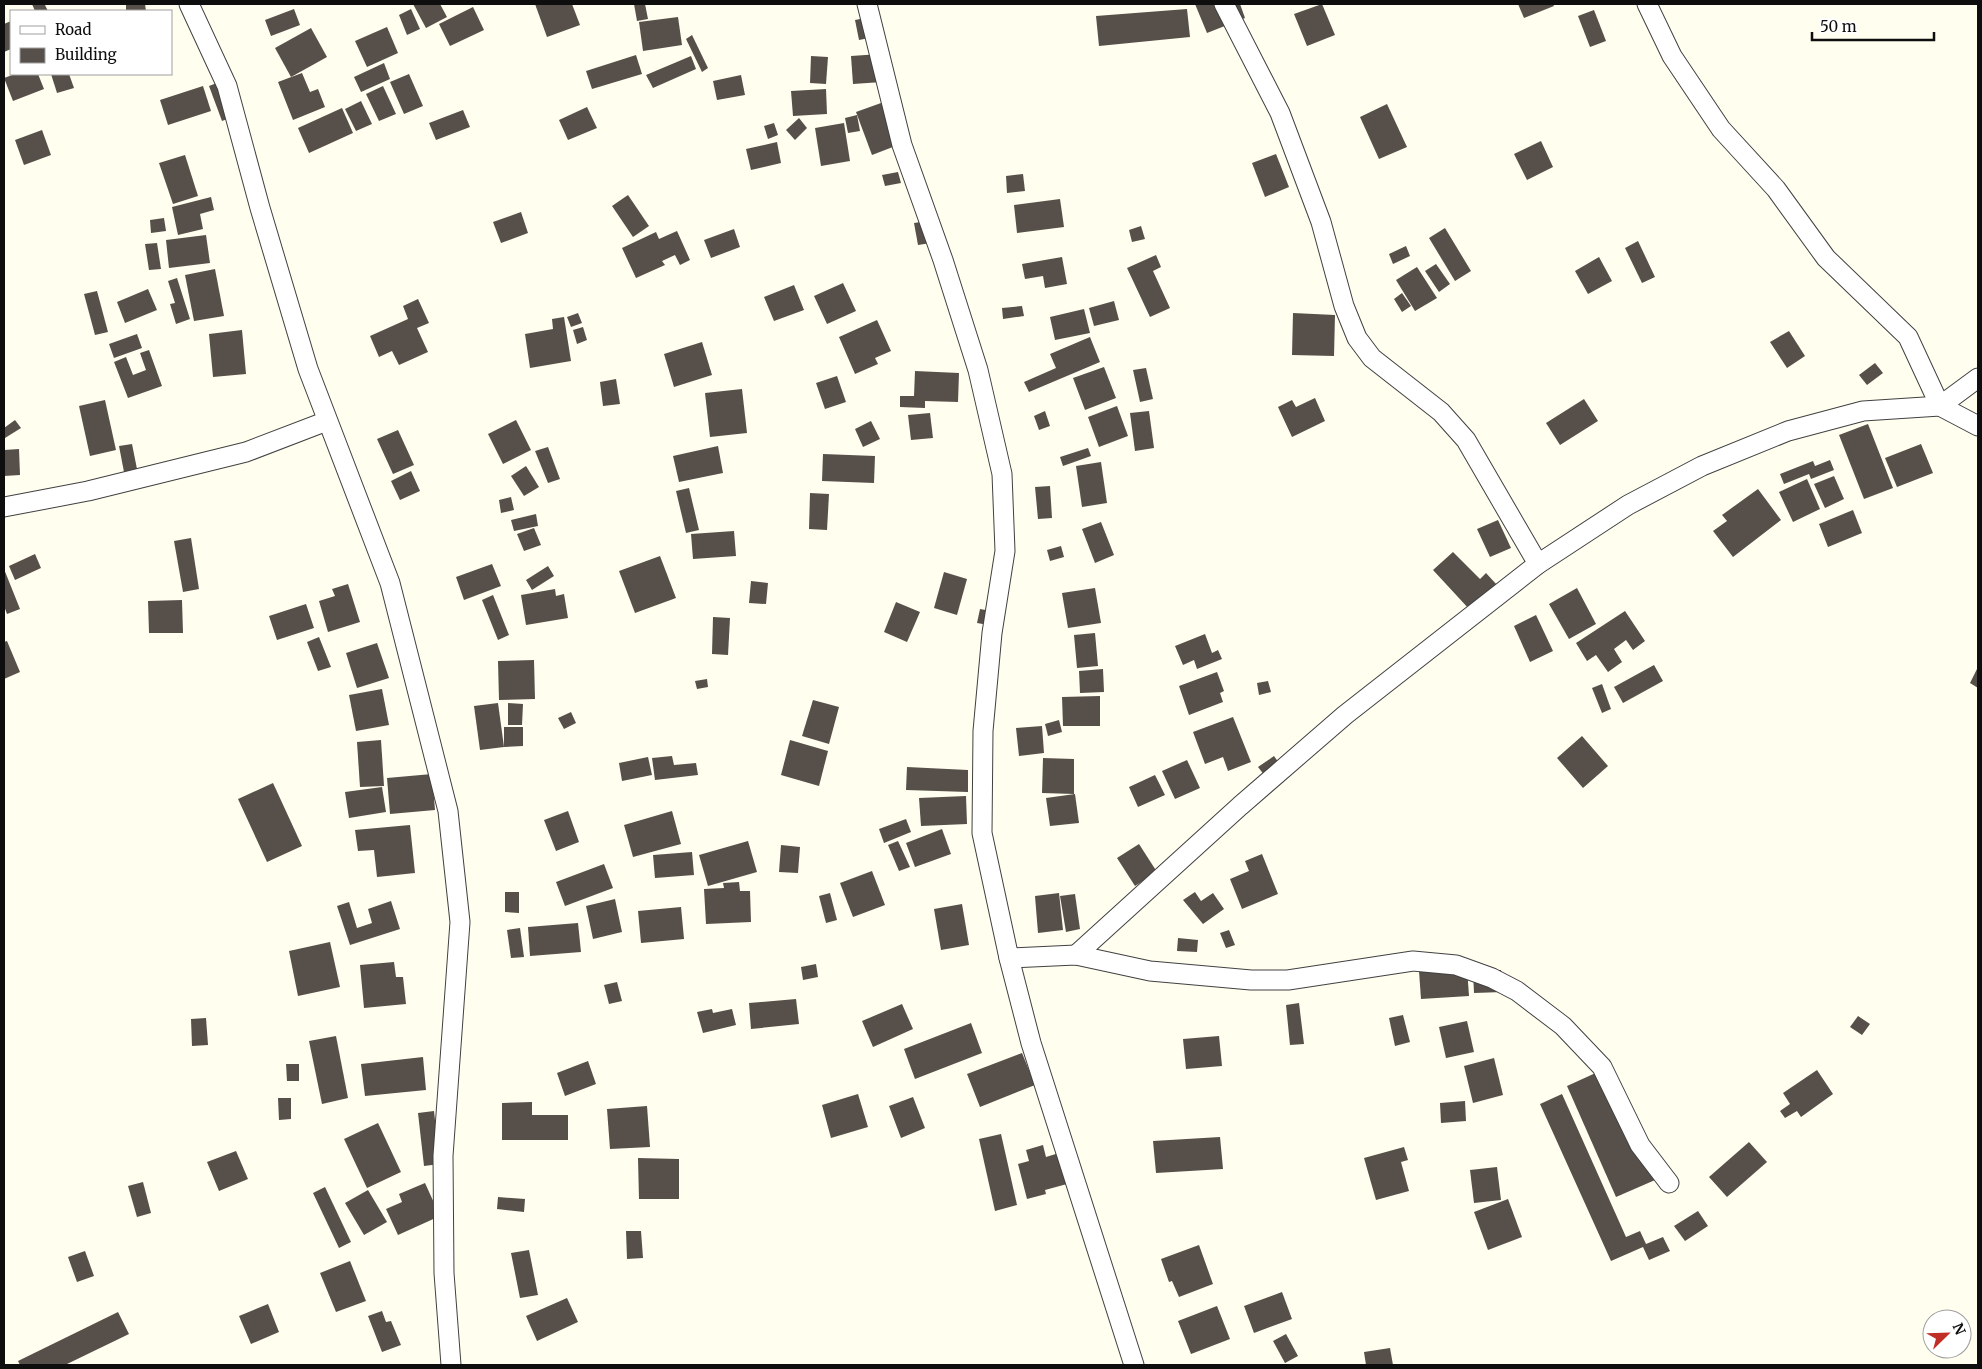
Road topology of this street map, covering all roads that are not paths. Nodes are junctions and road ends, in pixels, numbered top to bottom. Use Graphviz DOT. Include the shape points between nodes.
graph roads {
  1 [pos="189,4"];
  2 [pos="867,4"];
  3 [pos="1224,4"];
  4 [pos="1647,4"];
  5 [pos="1978,378"];
  6 [pos="1940,406"];
  7 [pos="327,421"];
  8 [pos="1978,426"];
  9 [pos="4,507"];
  10 [pos="1538,564"];
  11 [pos="1076,955"];
  12 [pos="1009,958"];
  13 [pos="1669,1183"];
  14 [pos="451,1365"];
  15 [pos="1134,1365"];
  1 -- 7 [label="street" via="227,86 278,270"];
  2 -- 12 [label="street" via="902,145 978,370 1002,474 1005,551 992,633 983,730 982,833"];
  3 -- 10 [label="street" via="1280,113 1321,222 1344,306 1357,338 1372,358 1441,412 1466,440"];
  4 -- 6 [label="street" via="1672,56 1722,129 1776,189 1826,258 1908,337"];
  5 -- 6 [label="street"];
  6 -- 8 [label="street"];
  6 -- 10 [label="street" via="1863,411 1780,434 1702,466 1636,501"];
  7 -- 9 [label="street" via="246,452 88,491"];
  7 -- 14 [label="street" via="390,583 448,811 460,922 443,1156 444,1273"];
  10 -- 11 [label="street" via="1345,715"];
  11 -- 12 [label="street"];
  11 -- 13 [label="street" via="1150,971 1213,978 1288,980 1413,961 1456,965 1492,978 1517,991 1563,1026 1602,1067 1640,1145"];
  12 -- 15 [label="street" via="1031,1043"];
}
